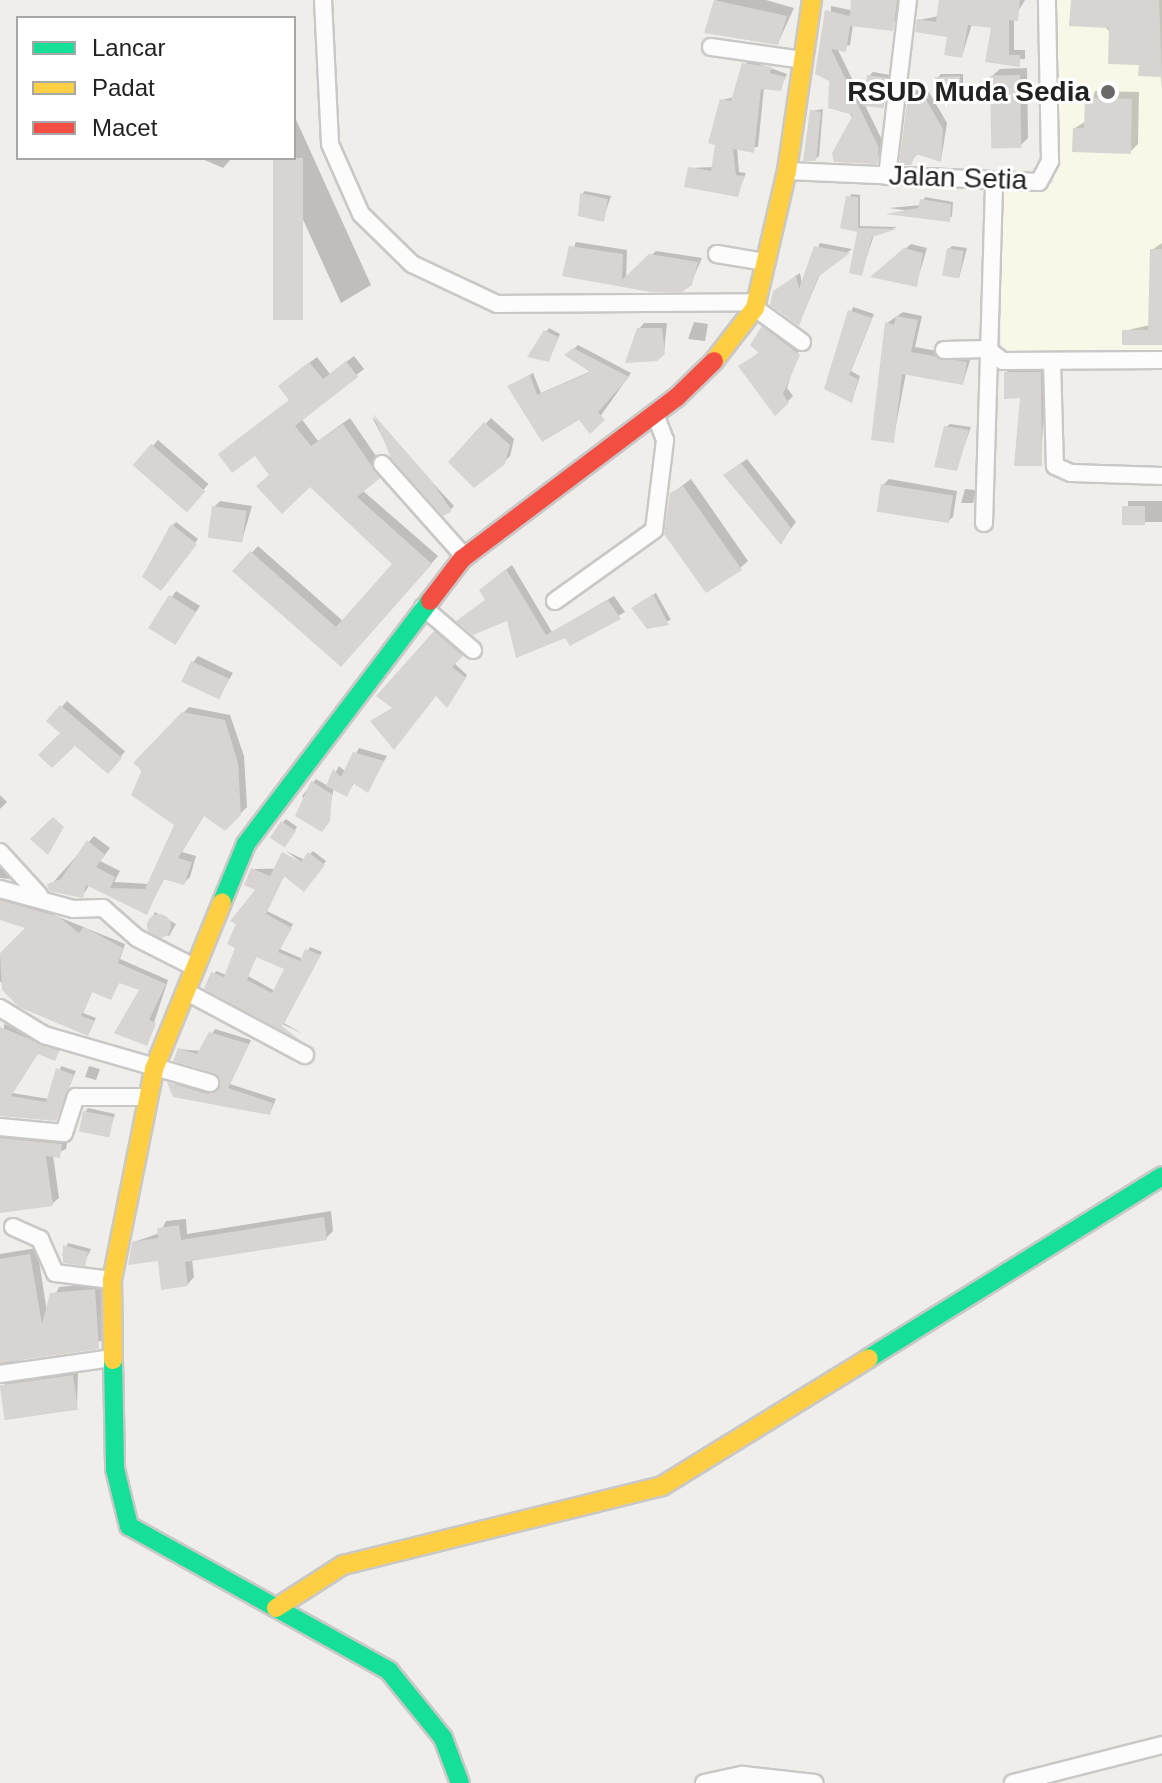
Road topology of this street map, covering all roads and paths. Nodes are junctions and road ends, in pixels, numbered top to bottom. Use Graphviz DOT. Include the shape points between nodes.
graph roads {
  1 [pos="323,0"];
  2 [pos="812,0"];
  3 [pos="908,0"];
  4 [pos="1047,0"];
  5 [pos="711,47"];
  6 [pos="803,60"];
  7 [pos="787,171"];
  8 [pos="887,176"];
  9 [pos="994,182"];
  10 [pos="717,254"];
  11 [pos="765,262"];
  12 [pos="755,305"];
  13 [pos="802,342"];
  14 [pos="987,349"];
  15 [pos="944,350"];
  16 [pos="1162,360"];
  17 [pos="1052,361"];
  18 [pos="655,414"];
  19 [pos="382,464"];
  20 [pos="1162,476"];
  21 [pos="984,523"];
  22 [pos="465,557"];
  23 [pos="555,601"];
  24 [pos="423,607"];
  25 [pos="473,650"];
  26 [pos="0,852"];
  27 [pos="0,889"];
  28 [pos="39,895"];
  29 [pos="192,966"];
  30 [pos="185,991"];
  31 [pos="0,1008"];
  32 [pos="305,1055"];
  33 [pos="154,1069"];
  34 [pos="210,1083"];
  35 [pos="148,1097"];
  36 [pos="0,1127"];
  37 [pos="1162,1176"];
  38 [pos="13,1227"];
  39 [pos="112,1280"];
  40 [pos="113,1358"];
  41 [pos="0,1374"];
  42 [pos="276,1608"];
  43 [pos="1162,1745"];
  44 [pos="460,1783"];
  45 [pos="704,1783"];
  46 [pos="815,1783"];
  47 [pos="1013,1783"];
  1 -- 12 [label="street" via="330,144 361,214 412,264 497,304"];
  2 -- 6 [label="street"];
  3 -- 8 [label="street"];
  4 -- 9 [label="street, Jalan Setia" via="1048,174 1039,182"];
  5 -- 6 [label="street"];
  6 -- 7 [label="street"];
  7 -- 8 [label="street, Jalan Setia"];
  7 -- 11 [label="street"];
  8 -- 9 [label="street, Jalan Setia"];
  9 -- 14 [label="street"];
  10 -- 11 [label="street"];
  11 -- 12 [label="street"];
  12 -- 13 [label="street"];
  12 -- 18 [label="street" via="724,359"];
  14 -- 15 [label="street"];
  14 -- 17 [label="street" via="1003,361"];
  14 -- 21 [label="street"];
  16 -- 17 [label="street"];
  17 -- 20 [label="street" via="1055,466 1071,473"];
  18 -- 22 [label="street"];
  18 -- 23 [label="street" via="665,440 654,530"];
  19 -- 22 [label="street"];
  22 -- 24 [label="street"];
  24 -- 25 [label="street"];
  24 -- 29 [label="street" via="246,844"];
  26 -- 28 [label="street"];
  27 -- 28 [label="street"];
  28 -- 29 [label="street" via="73,909 109,910 137,938"];
  29 -- 30 [label="street"];
  30 -- 32 [label="street"];
  30 -- 33 [label="street"];
  31 -- 33 [label="street" via="44,1035"];
  33 -- 34 [label="street"];
  33 -- 35 [label="street"];
  35 -- 36 [label="street" via="76,1097 64,1133"];
  35 -- 39 [label="street"];
  37 -- 42 [label="street" via="654,1491 343,1565"];
  38 -- 39 [label="street" via="40,1239 55,1273"];
  39 -- 40 [label="street"];
  40 -- 41 [label="street"];
  40 -- 42 [label="street" via="117,1492 129,1526 141,1539"];
  42 -- 44 [label="street" via="389,1671 443,1738"];
  43 -- 47 [label="street"];
  45 -- 46 [label="street" via="743,1775"];
}
